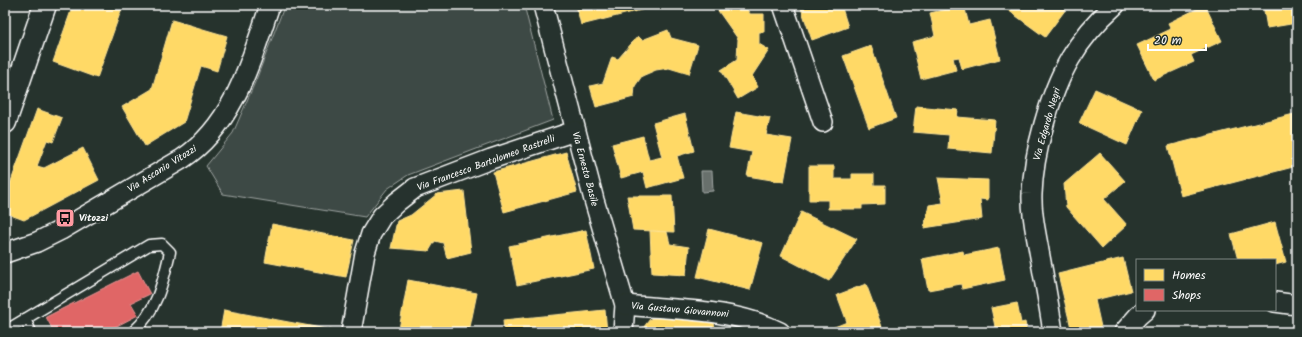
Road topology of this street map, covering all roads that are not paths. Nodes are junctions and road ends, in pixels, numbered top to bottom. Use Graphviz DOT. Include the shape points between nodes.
graph roads {
  1 [pos="45,5"];
  2 [pos="270,5"];
  3 [pos="543,5"];
  4 [pos="783,5"];
  5 [pos="1115,5"];
  6 [pos="5,122"];
  7 [pos="823,122"];
  8 [pos="575,131"];
  9 [pos="5,253"];
  10 [pos="1276,302"];
  11 [pos="625,305"];
  12 [pos="1297,305"];
  13 [pos="1144,311"];
  14 [pos="25,319"];
  15 [pos="5,331"];
  16 [pos="31,332"];
  17 [pos="133,332"];
  18 [pos="351,332"];
  19 [pos="623,332"];
  20 [pos="780,332"];
  21 [pos="1054,332"];
  22 [pos="1124,332"];
  1 -- 6 [label="main road"];
  2 -- 9 [label="street, Via Ascanio Vitozzi" via="238,90 219,123 199,145 182,159 61,230"];
  3 -- 8 [label="street, Via Ernesto Basile"];
  4 -- 7 [label="street"];
  5 -- 21 [label="street, Via Edgardo Negri" via="1092,28 1069,60 1046,118 1036,155 1032,194 1033,217"];
  8 -- 11 [label="street, Via Ernesto Basile"];
  8 -- 18 [label="street, Via Francesco Bartolomeo Rastrelli" via="415,188 396,202 382,216 371,234 365,253"];
  10 -- 12 [label="street"];
  11 -- 19 [label="street, Via Ernesto Basile"];
  11 -- 20 [label="street, Via Gustavo Giovannoni" via="734,315"];
  13 -- 22 [label="street"];
  14 -- 15 [label="lane"];
  14 -- 16 [label="lane"];
  14 -- 17 [label="lane" via="149,245 162,244 170,252 160,292 154,307"];
}
